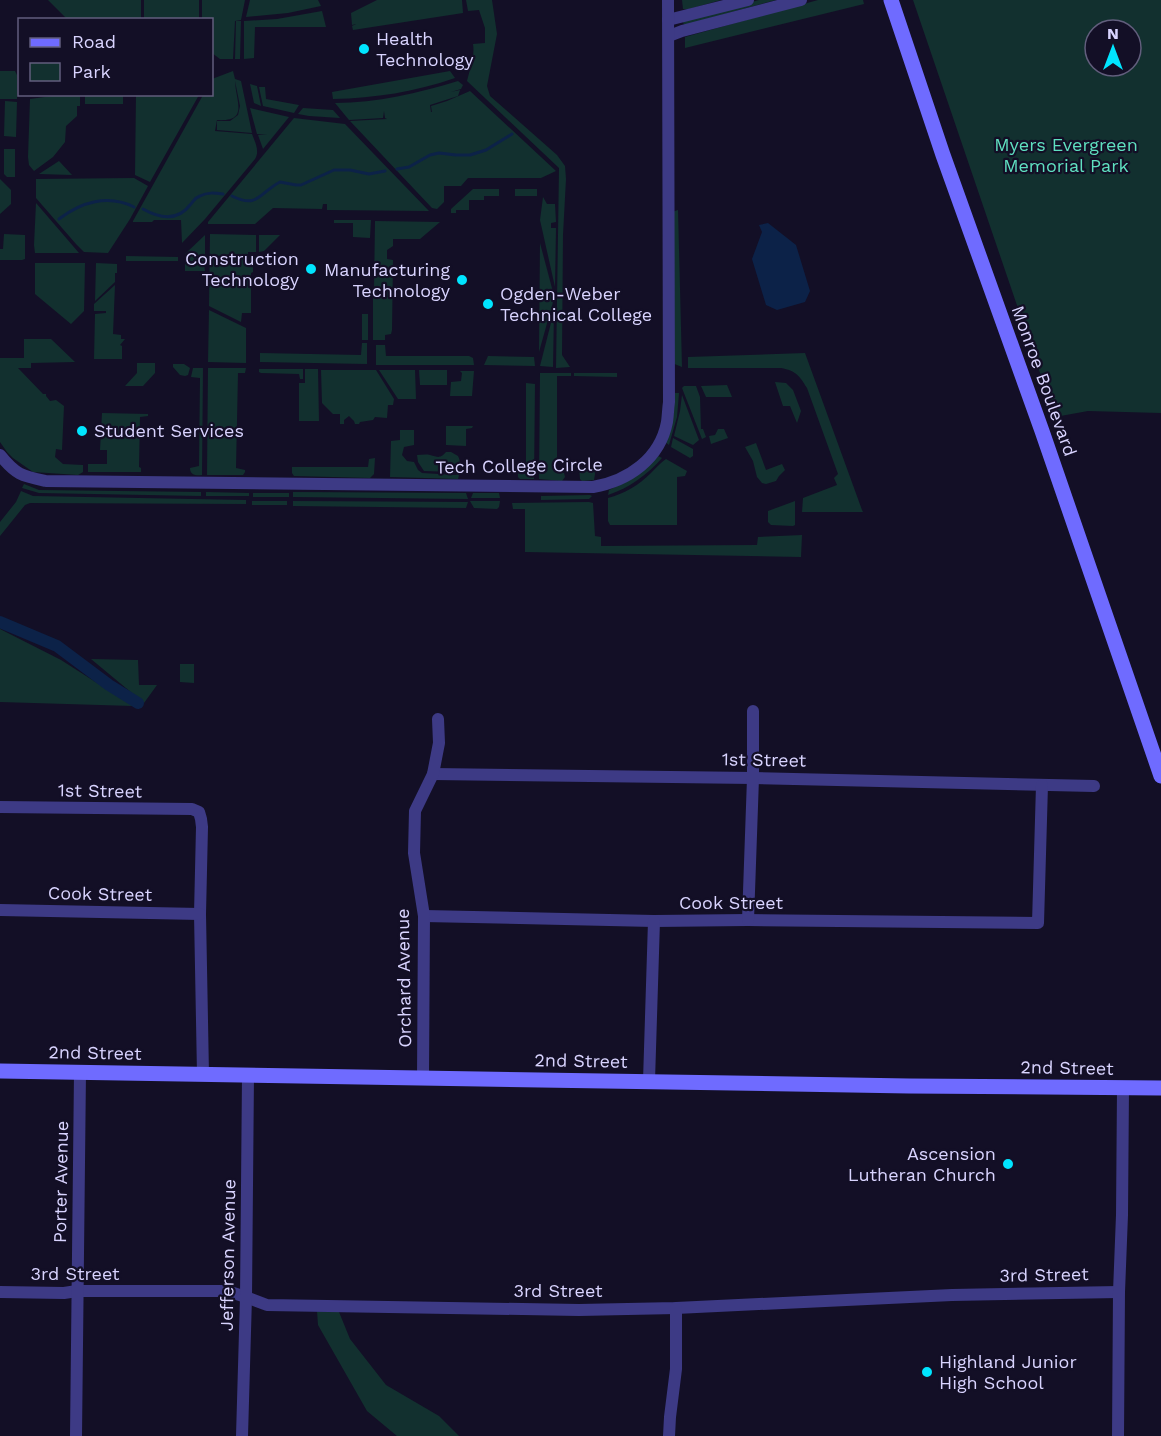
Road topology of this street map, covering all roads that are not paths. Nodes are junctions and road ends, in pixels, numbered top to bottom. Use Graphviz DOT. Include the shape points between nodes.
graph roads {
  1 [pos="668,0"];
  2 [pos="747,0"];
  3 [pos="801,0"];
  4 [pos="891,0"];
  5 [pos="668,20"];
  6 [pos="669,36"];
  7 [pos="0,455"];
  8 [pos="753,711"];
  9 [pos="438,719"];
  10 [pos="433,774"];
  11 [pos="1161,776"];
  12 [pos="753,778"];
  13 [pos="1042,785"];
  14 [pos="1094,786"];
  15 [pos="0,807"];
  16 [pos="0,910"];
  17 [pos="200,914"];
  18 [pos="424,916"];
  19 [pos="748,920"];
  20 [pos="654,921"];
  21 [pos="0,1071"];
  22 [pos="81,1072"];
  23 [pos="203,1074"];
  24 [pos="248,1075"];
  25 [pos="423,1077"];
  26 [pos="649,1081"];
  27 [pos="1123,1088"];
  28 [pos="1161,1088"];
  29 [pos="77,1291"];
  30 [pos="0,1292"];
  31 [pos="1119,1292"];
  32 [pos="246,1296"];
  33 [pos="676,1308"];
  34 [pos="76,1436"];
  35 [pos="242,1436"];
  36 [pos="669,1436"];
  37 [pos="1118,1436"];
  1 -- 5 [label="street, Tech College Circle"];
  2 -- 5 [label="street"];
  3 -- 6 [label="street"];
  4 -- 11 [label="main road, Monroe Boulevard"];
  5 -- 6 [label="street, Tech College Circle"];
  6 -- 7 [label="street, Tech College Circle" via="669,402 661,441 633,472 593,487 46,481 22,476"];
  8 -- 12 [label="street"];
  9 -- 10 [label="street, Orchard Avenue" via="439,743"];
  10 -- 12 [label="street, 1st Street"];
  10 -- 18 [label="street, Orchard Avenue" via="415,811 414,853"];
  12 -- 13 [label="street, 1st Street"];
  12 -- 19 [label="street"];
  13 -- 14 [label="street, 1st Street"];
  13 -- 19 [label="street, Cook Street" via="1038,923"];
  15 -- 17 [label="street, 1st Street" via="199,812"];
  16 -- 17 [label="street, Cook Street"];
  17 -- 23 [label="street"];
  18 -- 20 [label="street, Cook Street"];
  18 -- 25 [label="street, Orchard Avenue"];
  19 -- 20 [label="street, Cook Street"];
  20 -- 26 [label="street"];
  21 -- 22 [label="main road, 2nd Street"];
  22 -- 23 [label="main road, 2nd Street"];
  22 -- 29 [label="street, Porter Avenue"];
  23 -- 24 [label="main road, 2nd Street"];
  24 -- 25 [label="main road, 2nd Street"];
  24 -- 32 [label="street, Jefferson Avenue"];
  25 -- 26 [label="main road, 2nd Street"];
  26 -- 27 [label="main road, 2nd Street"];
  27 -- 28 [label="main road, 2nd Street"];
  27 -- 31 [label="street"];
  29 -- 30 [label="street, 3rd Street"];
  29 -- 32 [label="street, 3rd Street" via="227,1291"];
  29 -- 34 [label="street, Porter Avenue"];
  31 -- 33 [label="street, 3rd Street" via="952,1295"];
  31 -- 37 [label="street"];
  32 -- 33 [label="street, 3rd Street" via="267,1305"];
  32 -- 35 [label="street, Jefferson Avenue"];
  33 -- 36 [label="street" via="676,1369"];
}
